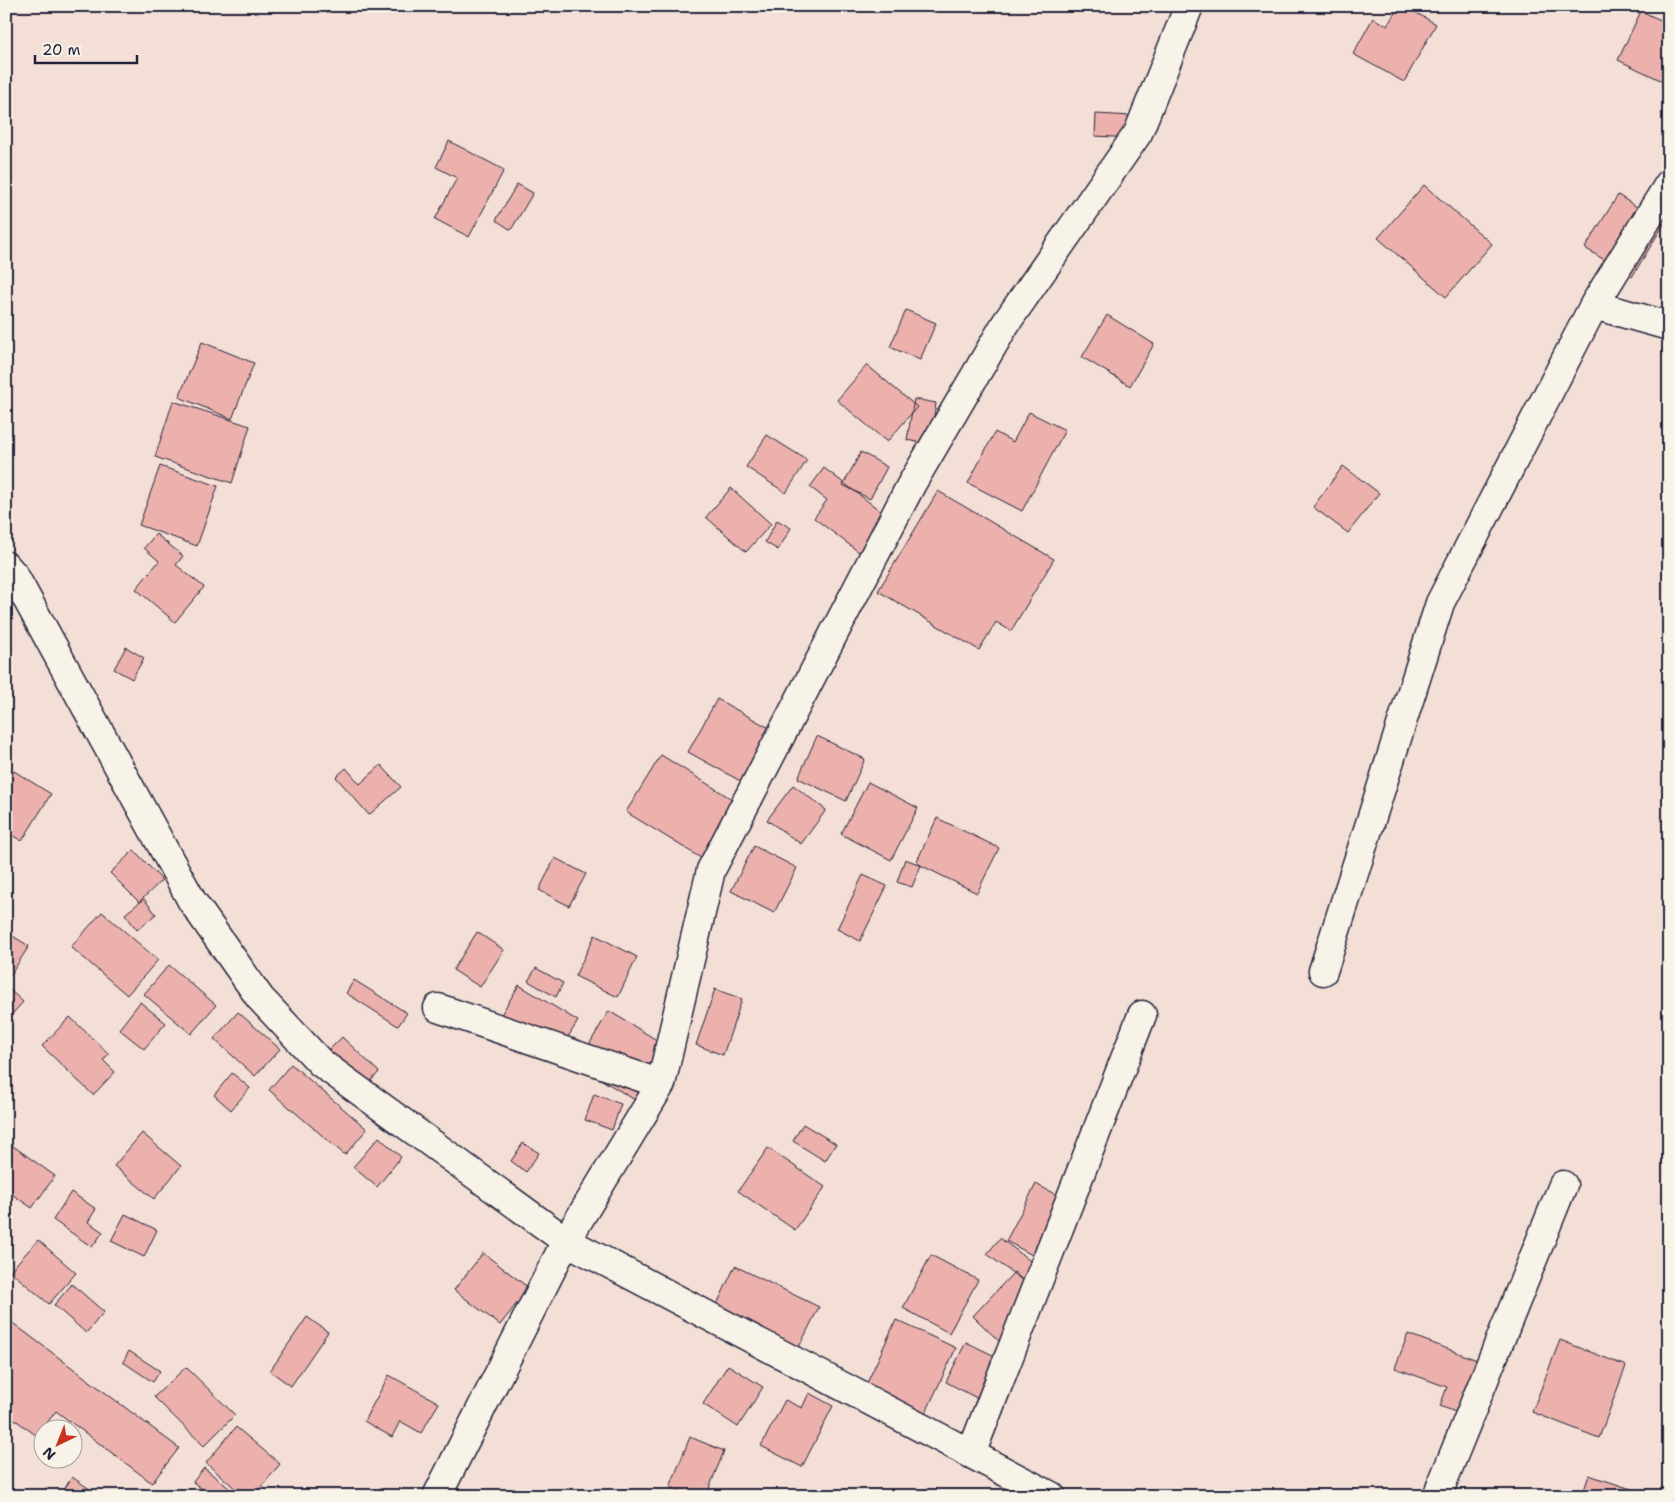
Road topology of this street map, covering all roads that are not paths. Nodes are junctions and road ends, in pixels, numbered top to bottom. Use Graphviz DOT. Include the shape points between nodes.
graph roads {
  1 [pos="1189,6"];
  2 [pos="1669,184"];
  3 [pos="1594,305"];
  4 [pos="1669,326"];
  5 [pos="6,566"];
  6 [pos="1323,971"];
  7 [pos="438,1008"];
  8 [pos="1142,1015"];
  9 [pos="661,1084"];
  10 [pos="1563,1185"];
  11 [pos="566,1242"];
  12 [pos="971,1454"];
  13 [pos="437,1496"];
  14 [pos="1051,1496"];
  15 [pos="1437,1496"];
  1 -- 9 [label="street" via="1138,133 1006,323 916,477 711,870"];
  2 -- 3 [label="street"];
  3 -- 4 [label="street"];
  3 -- 6 [label="street" via="1440,603"];
  5 -- 11 [label="street" via="14,575 192,901 260,998 321,1062"];
  7 -- 9 [label="street"];
  8 -- 12 [label="street"];
  9 -- 11 [label="street"];
  10 -- 15 [label="street"];
  11 -- 12 [label="street"];
  11 -- 13 [label="street"];
  12 -- 14 [label="street"];
}
